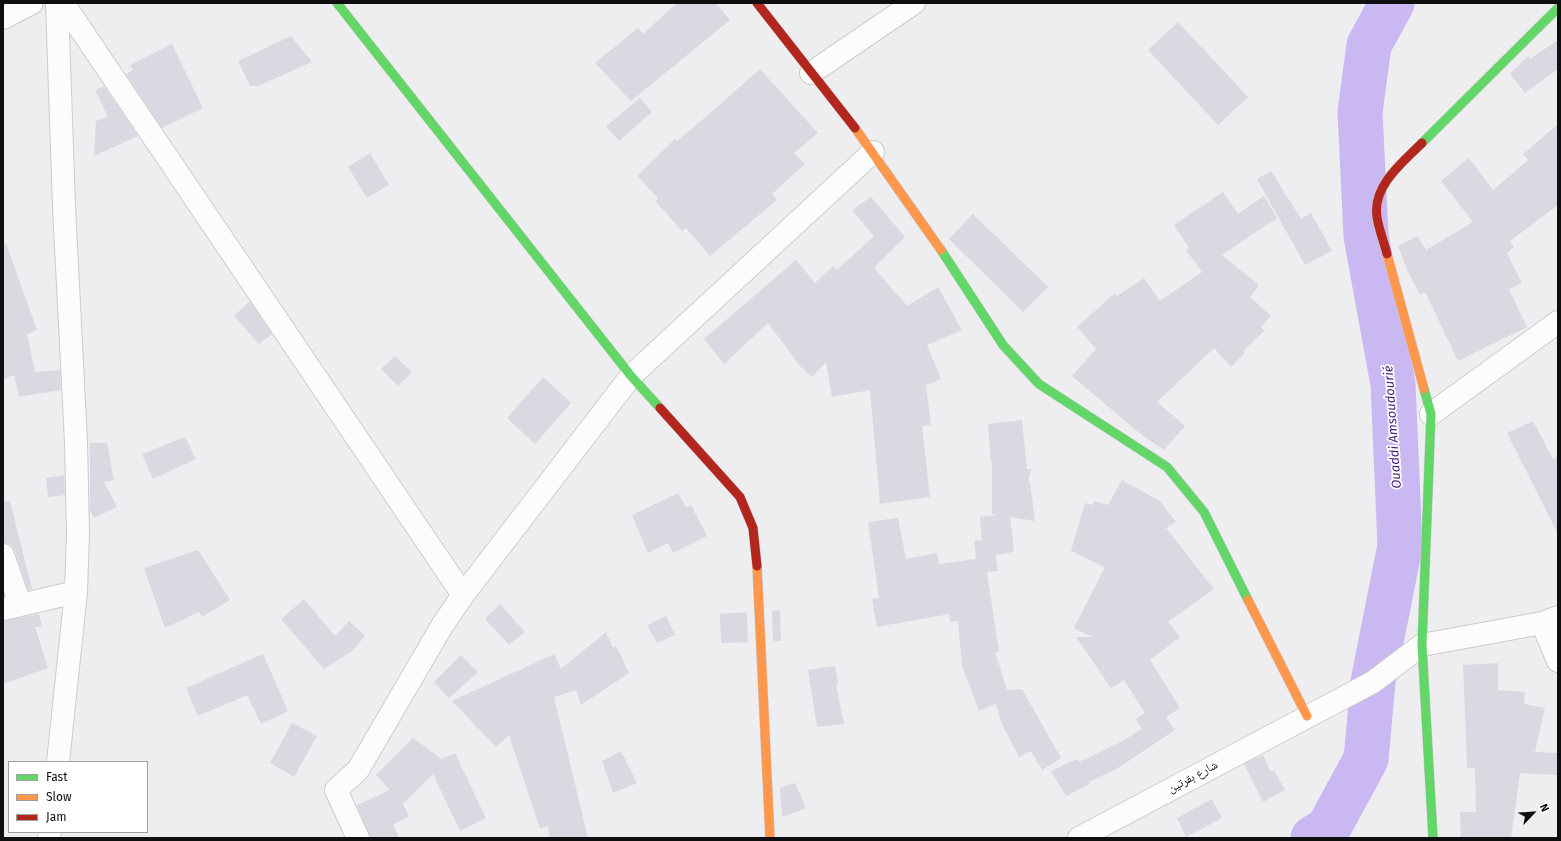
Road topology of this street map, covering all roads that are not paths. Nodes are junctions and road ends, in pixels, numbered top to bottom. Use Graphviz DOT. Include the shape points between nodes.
graph roads {
  1 [pos="32,3"];
  2 [pos="57,3"];
  3 [pos="63,3"];
  4 [pos="337,3"];
  5 [pos="757,3"];
  6 [pos="914,3"];
  7 [pos="1558,8"];
  8 [pos="3,18"];
  9 [pos="811,73"];
  10 [pos="873,152"];
  11 [pos="1558,322"];
  12 [pos="631,376"];
  13 [pos="1431,414"];
  14 [pos="3,555"];
  15 [pos="76,592"];
  16 [pos="463,595"];
  17 [pos="12,606"];
  18 [pos="1550,620"];
  19 [pos="1422,645"];
  20 [pos="1558,660"];
  21 [pos="1307,716"];
  22 [pos="58,761"];
  23 [pos="358,838"];
  24 [pos="770,838"];
  25 [pos="1079,838"];
  26 [pos="1433,838"];
  1 -- 8 [label="street"];
  2 -- 15 [label="street" via="76,442"];
  3 -- 16 [label="street"];
  4 -- 12 [label="street"];
  5 -- 9 [label="street"];
  6 -- 9 [label="street"];
  7 -- 13 [label="street" via="1398,168 1380,191 1376,216"];
  9 -- 10 [label="street"];
  10 -- 12 [label="street"];
  10 -- 21 [label="street" via="954,268 1003,345 1039,384 1167,467 1204,512"];
  11 -- 13 [label="street"];
  12 -- 16 [label="street"];
  12 -- 24 [label="street" via="740,497 753,528 757,560"];
  13 -- 19 [label="street"];
  14 -- 17 [label="street"];
  15 -- 17 [label="street"];
  15 -- 22 [label="street"];
  16 -- 23 [label="street" via="442,626 358,770 336,790"];
  18 -- 19 [label="street"];
  18 -- 20 [label="street"];
  19 -- 21 [label="street, شارع بقرتين" via="1373,682"];
  19 -- 26 [label="street"];
  21 -- 25 [label="street, شارع بقرتين"];
}
